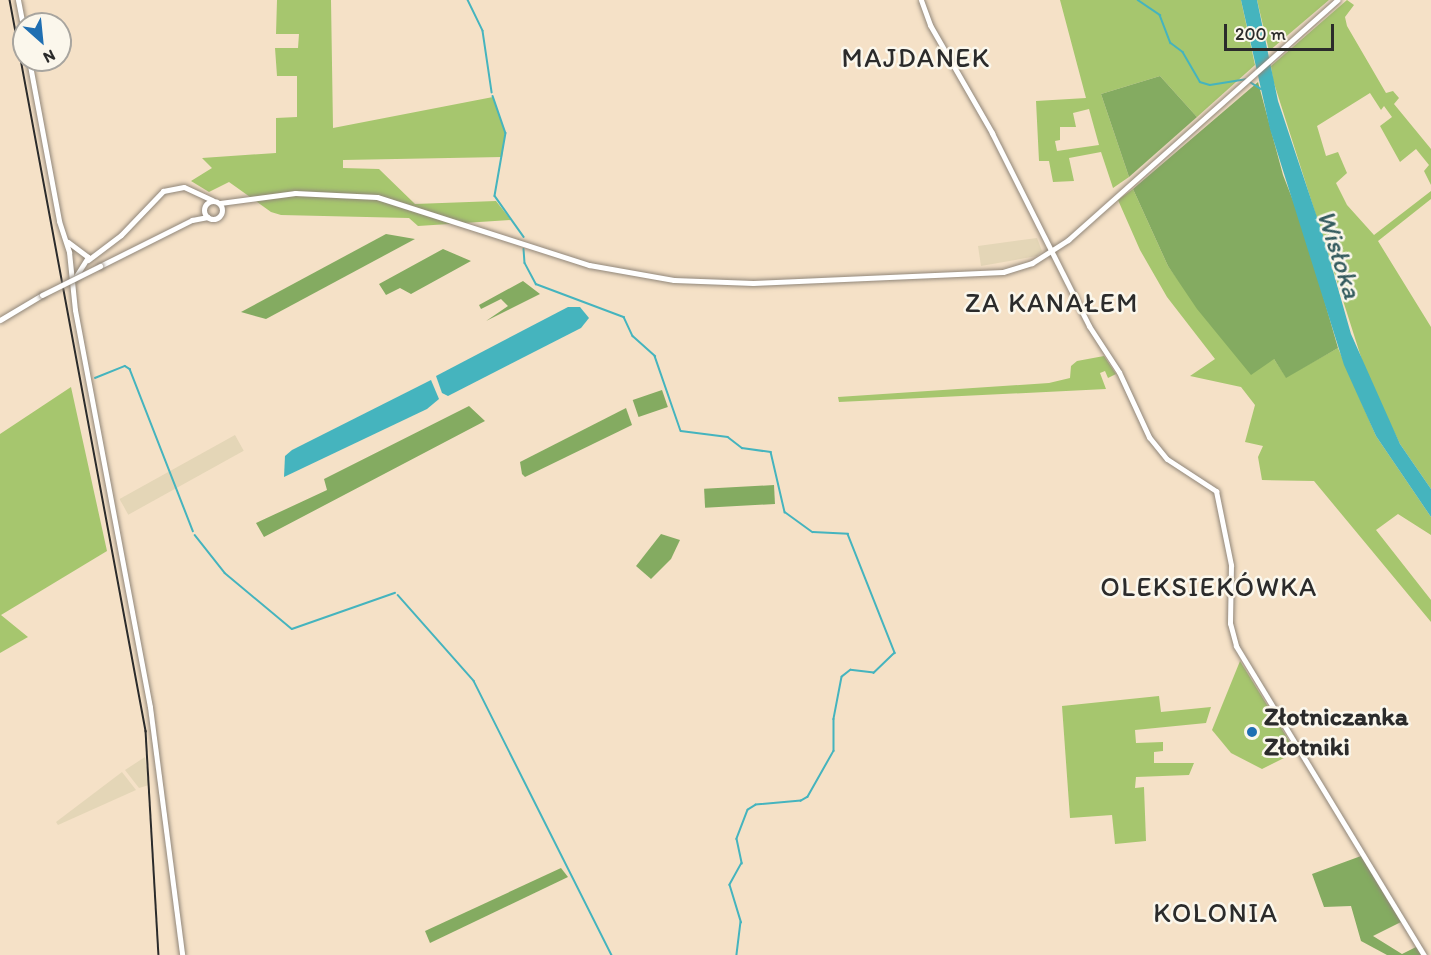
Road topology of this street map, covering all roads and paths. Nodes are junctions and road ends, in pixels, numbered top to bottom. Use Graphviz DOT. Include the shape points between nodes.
graph roads {
  1 [pos="921,0"];
  2 [pos="1337,0"];
  3 [pos="31,72"];
  4 [pos="199,193"];
  5 [pos="212,200"];
  6 [pos="220,203"];
  7 [pos="236,203"];
  8 [pos="205,207"];
  9 [pos="223,212"];
  10 [pos="208,217"];
  11 [pos="192,220"];
  12 [pos="65,239"];
  13 [pos="103,247"];
  14 [pos="76,250"];
  15 [pos="84,252"];
  16 [pos="1052,252"];
  17 [pos="70,255"];
  18 [pos="88,260"];
  19 [pos="71,265"];
  20 [pos="80,268"];
  21 [pos="73,281"];
  22 [pos="0,320"];
  23 [pos="182,955"];
  24 [pos="1424,955"];
  1 -- 16 [label="main road" via="930,26 992,133"];
  2 -- 16 [label="main road"];
  3 -- 12 [label="main road"];
  4 -- 5 [label="main road"];
  4 -- 8 [label="main road"];
  4 -- 13 [label="main road" via="183,187 164,191 121,235"];
  5 -- 6 [label="main road"];
  5 -- 8 [label="main road"];
  6 -- 7 [label="main road"];
  6 -- 9 [label="main road"];
  7 -- 9 [label="main road"];
  7 -- 16 [label="main road" via="295,193 377,197 589,265 649,277 708,282 988,274 1021,268"];
  8 -- 10 [label="main road"];
  8 -- 11 [label="main road"];
  9 -- 10 [label="main road" via="217,218"];
  10 -- 11 [label="main road"];
  11 -- 22 [label="main road, bridge"];
  12 -- 14 [label="main road"];
  12 -- 17 [label="main road"];
  13 -- 15 [label="main road"];
  13 -- 18 [label="main road"];
  14 -- 15 [label="main road"];
  14 -- 17 [label="main road"];
  15 -- 18 [label="main road"];
  16 -- 24 [label="main road" via="1089,326 1119,372 1154,446 1216,491 1231,565 1230,623 1236,646"];
  17 -- 19 [label="main road"];
  18 -- 20 [label="main road"];
  19 -- 20 [label="main road"];
  19 -- 21 [label="main road"];
  20 -- 21 [label="main road"];
  21 -- 23 [label="main road" via="155,738"];
}
